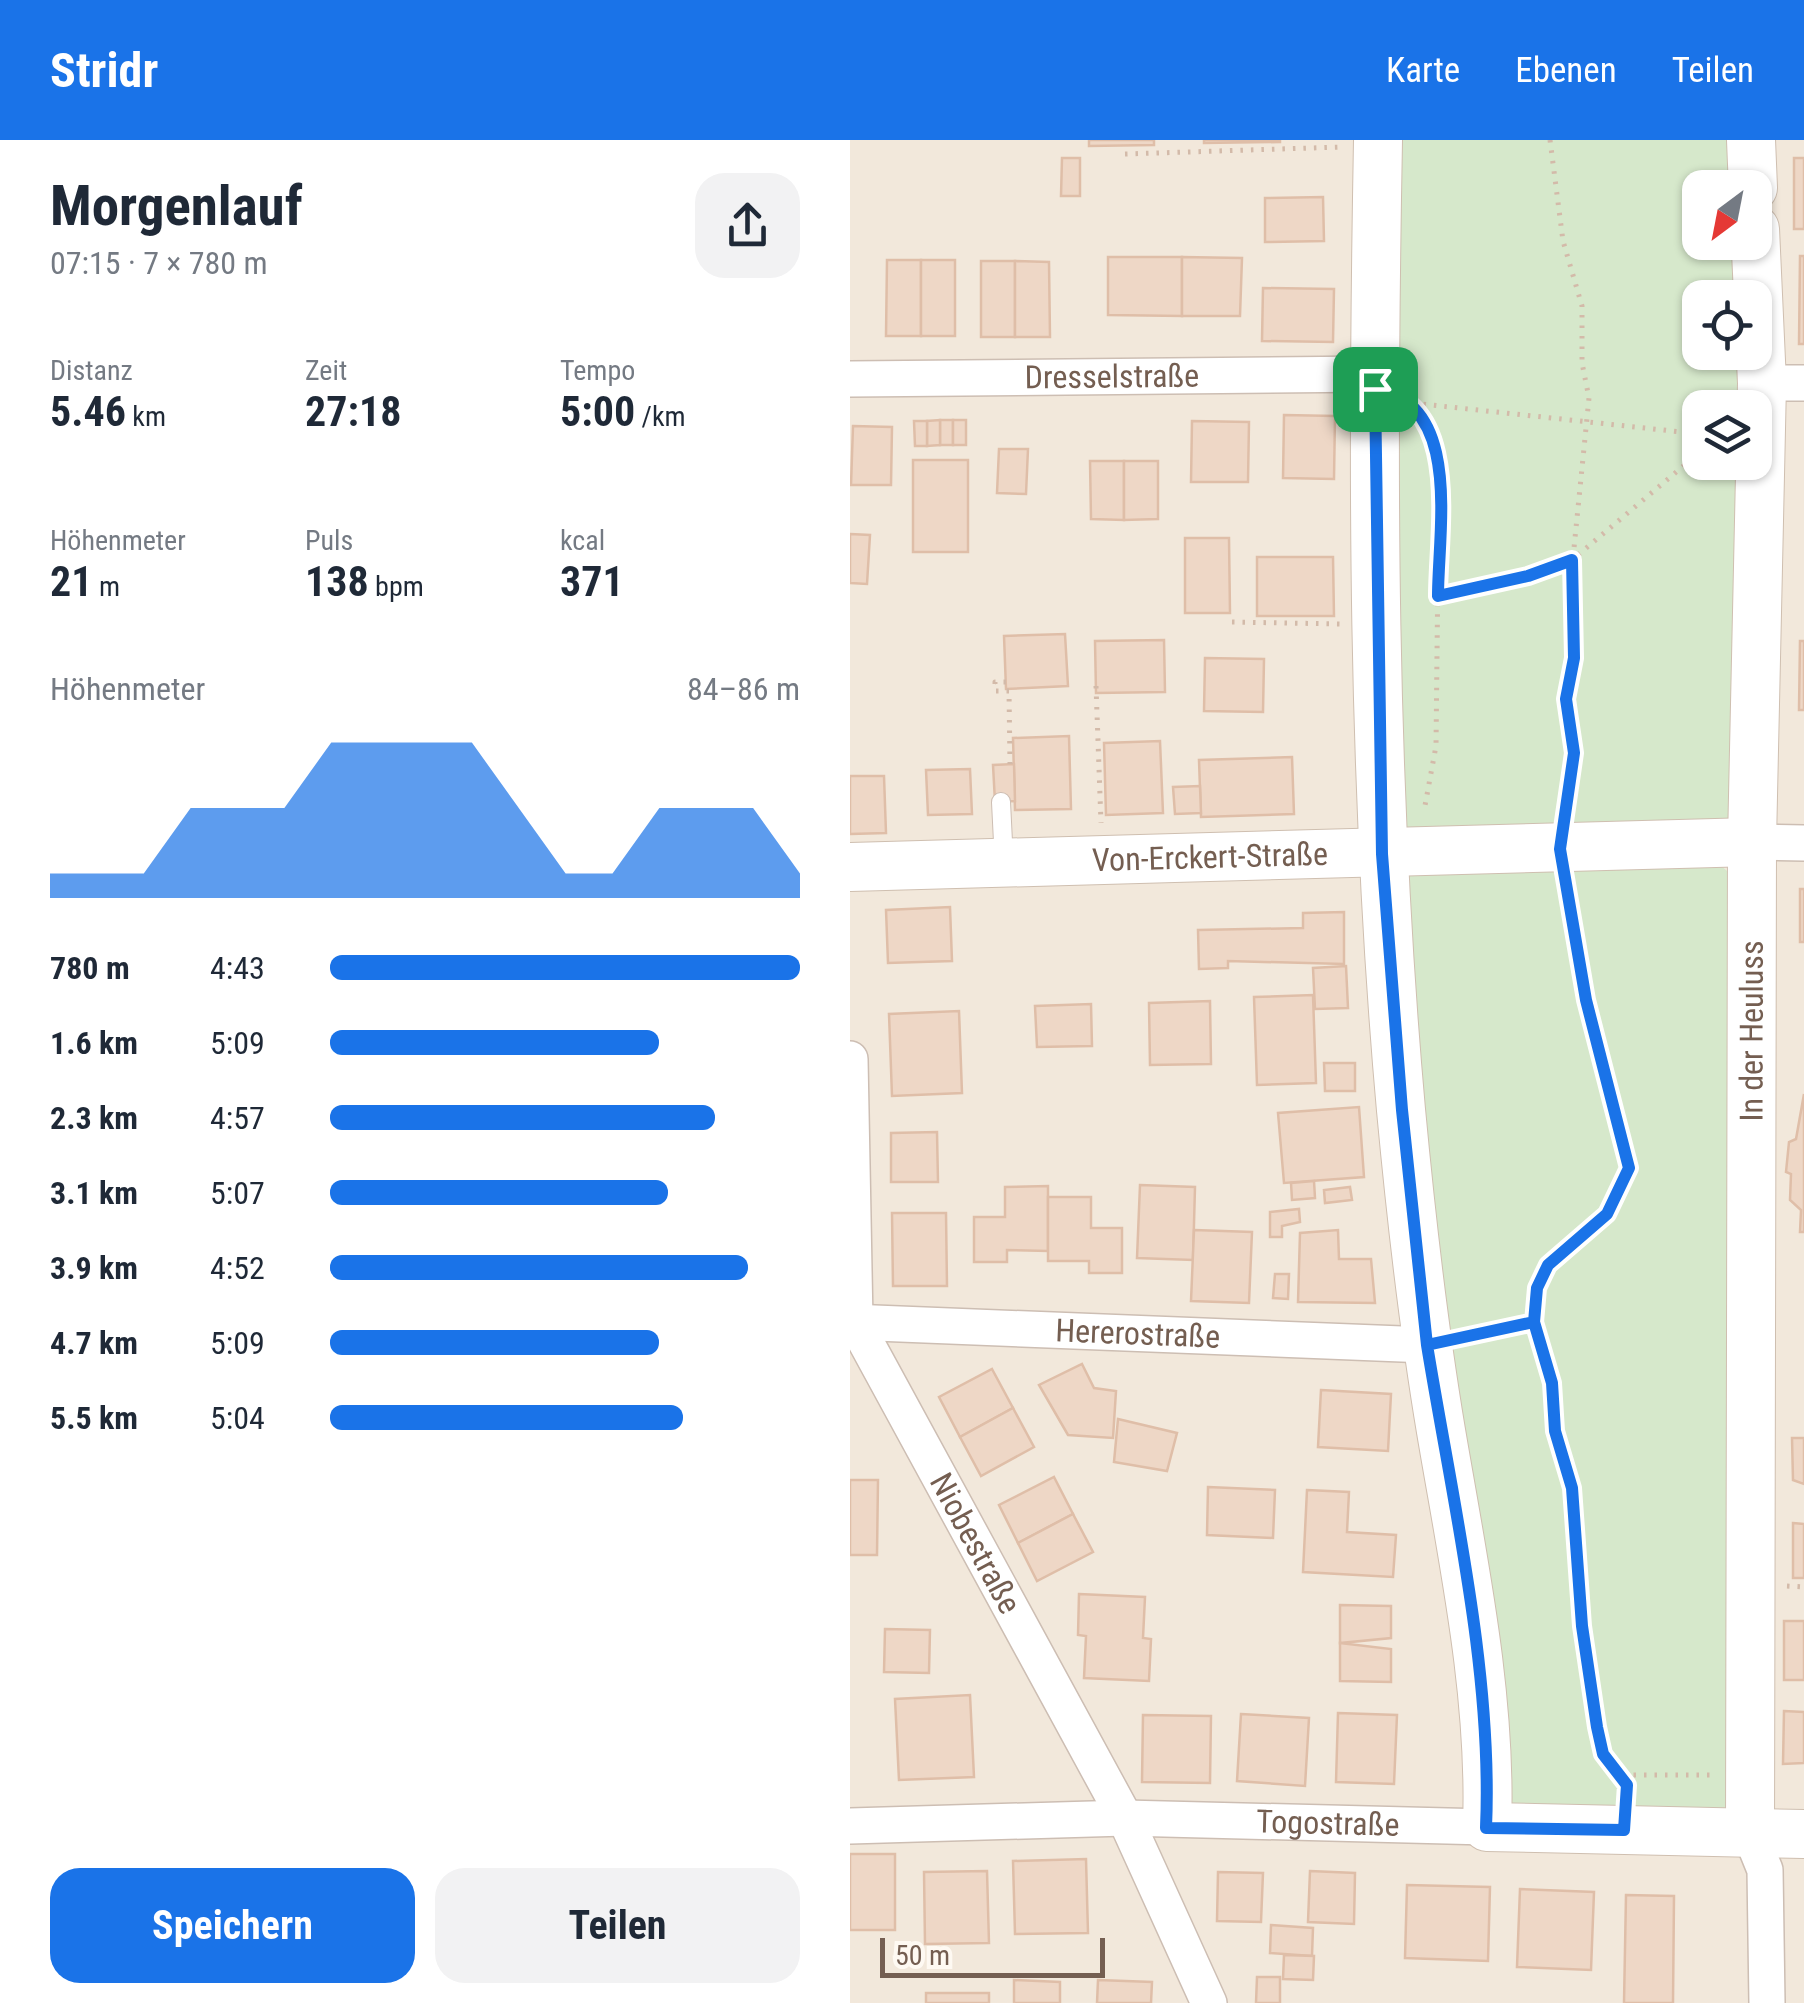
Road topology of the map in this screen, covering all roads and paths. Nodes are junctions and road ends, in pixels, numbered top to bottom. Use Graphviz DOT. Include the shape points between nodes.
graph roads {
  1 [pos="1550,140"];
  2 [pos="1751,140"];
  3 [pos="1378,143"];
  4 [pos="1126,154"];
  5 [pos="1752,170"];
  6 [pos="1761,260"];
  7 [pos="850,380"];
  8 [pos="1783,383"];
  9 [pos="1387,389"];
  10 [pos="1586,425"];
  11 [pos="1682,433"];
  12 [pos="1682,467"];
  13 [pos="1572,560"];
  14 [pos="1438,596"];
  15 [pos="1232,622"];
  16 [pos="1378,624"];
  17 [pos="1006,682"];
  18 [pos="1096,686"];
  19 [pos="1010,764"];
  20 [pos="1001,802"];
  21 [pos="1752,842"];
  22 [pos="1804,843"];
  23 [pos="1560,849"];
  24 [pos="1398,854"];
  25 [pos="1102,861"];
  26 [pos="1004,863"];
  27 [pos="850,866"];
  28 [pos="850,1058"];
  29 [pos="852,1322"];
  30 [pos="1534,1322"];
  31 [pos="1427,1345"];
  32 [pos="1622,1775"];
  33 [pos="1750,1775"];
  34 [pos="1125,1818"];
  35 [pos="850,1826"];
  36 [pos="1486,1828"];
  37 [pos="1624,1830"];
  38 [pos="1750,1833"];
  39 [pos="1804,1834"];
  40 [pos="1210,2003"];
  41 [pos="1767,2003"];
  1 -- 10 [label="path" via="1563,241 1582,306"];
  2 -- 5 [label="street"];
  3 -- 4 [label="path"];
  3 -- 9 [label="street"];
  6 -- 8 [label="street, In der Heuluss"];
  7 -- 9 [label="street, Dresselstraße"];
  8 -- 21 [label="street, In der Heuluss"];
  9 -- 10 [label="path"];
  9 -- 14 [label="path" via="1430,431 1438,456"];
  9 -- 16 [label="street"];
  10 -- 11 [label="path"];
  10 -- 13 [label="path"];
  12 -- 13 [label="path"];
  13 -- 14 [label="path"];
  13 -- 23 [label="path" via="1574,658 1566,699 1574,753"];
  14 -- 24 [label="path" via="1436,764"];
  15 -- 16 [label="path"];
  16 -- 24 [label="street"];
  17 -- 19 [label="path" via="995,682 995,692 1010,691"];
  18 -- 25 [label="path"];
  20 -- 26 [label="lane"];
  21 -- 22 [label="street"];
  21 -- 23 [label="street, Von-Erckert-Straße"];
  21 -- 33 [label="street, In der Heuluss"];
  23 -- 24 [label="street, Von-Erckert-Straße"];
  23 -- 30 [label="path" via="1586,1000 1629,1168 1607,1214 1548,1265 1537,1288"];
  24 -- 25 [label="street, Von-Erckert-Straße"];
  24 -- 31 [label="street" via="1402,1110"];
  25 -- 26 [label="street, Von-Erckert-Straße"];
  26 -- 27 [label="street, Von-Erckert-Straße"];
  28 -- 29 [label="street, Niobestraße"];
  29 -- 31 [label="street, Hererostraße"];
  29 -- 34 [label="street, Niobestraße"];
  30 -- 31 [label="path"];
  30 -- 32 [label="path" via="1572,1488 1597,1727 1603,1754"];
  31 -- 36 [label="street" via="1468,1591 1488,1777"];
  32 -- 33 [label="path"];
  32 -- 37 [label="path" via="1628,1799"];
  33 -- 38 [label="street, In der Heuluss"];
  34 -- 35 [label="street, Togostraße"];
  34 -- 36 [label="street, Togostraße"];
  34 -- 40 [label="street, Niobestraße"];
  36 -- 37 [label="street, Togostraße"];
  37 -- 38 [label="street, Togostraße"];
  38 -- 39 [label="street, Togostraße"];
  38 -- 41 [label="street" via="1765,1870"];
}
